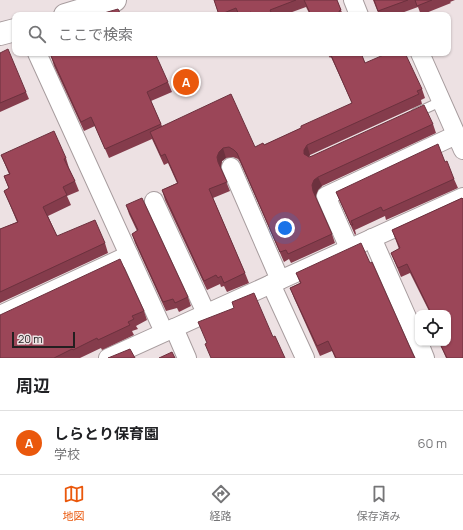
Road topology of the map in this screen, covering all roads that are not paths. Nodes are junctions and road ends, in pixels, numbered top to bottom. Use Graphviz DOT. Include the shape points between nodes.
graph roads {
  1 [pos="115,0"];
  2 [pos="353,0"];
  3 [pos="75,12"];
  4 [pos="358,12"];
  5 [pos="12,31"];
  6 [pos="0,34"];
  7 [pos="38,56"];
  8 [pos="421,56"];
  9 [pos="442,101"];
  10 [pos="406,118"];
  11 [pos="460,142"];
  12 [pos="231,167"];
  13 [pos="463,196"];
  14 [pos="154,200"];
  15 [pos="372,238"];
  16 [pos="349,248"];
  17 [pos="129,255"];
  18 [pos="276,282"];
  19 [pos="206,313"];
  20 [pos="0,315"];
  21 [pos="169,330"];
  22 [pos="415,335"];
  23 [pos="420,346"];
  24 [pos="108,358"];
  25 [pos="187,358"];
  26 [pos="305,358"];
  27 [pos="425,358"];
  1 -- 3 [label="street"];
  2 -- 4 [label="street"];
  5 -- 6 [label="street"];
  7 -- 17 [label="street"];
  8 -- 9 [label="street"];
  9 -- 10 [label="lane"];
  9 -- 11 [label="street"];
  11 -- 16 [label="street" via="326,196"];
  12 -- 18 [label="street"];
  13 -- 15 [label="street"];
  14 -- 19 [label="street"];
  15 -- 16 [label="street"];
  15 -- 22 [label="street"];
  16 -- 18 [label="street"];
  17 -- 20 [label="street"];
  17 -- 21 [label="street"];
  18 -- 19 [label="street"];
  18 -- 26 [label="street"];
  19 -- 21 [label="street"];
  21 -- 24 [label="street"];
  21 -- 25 [label="street"];
  23 -- 27 [label="street"];
}
